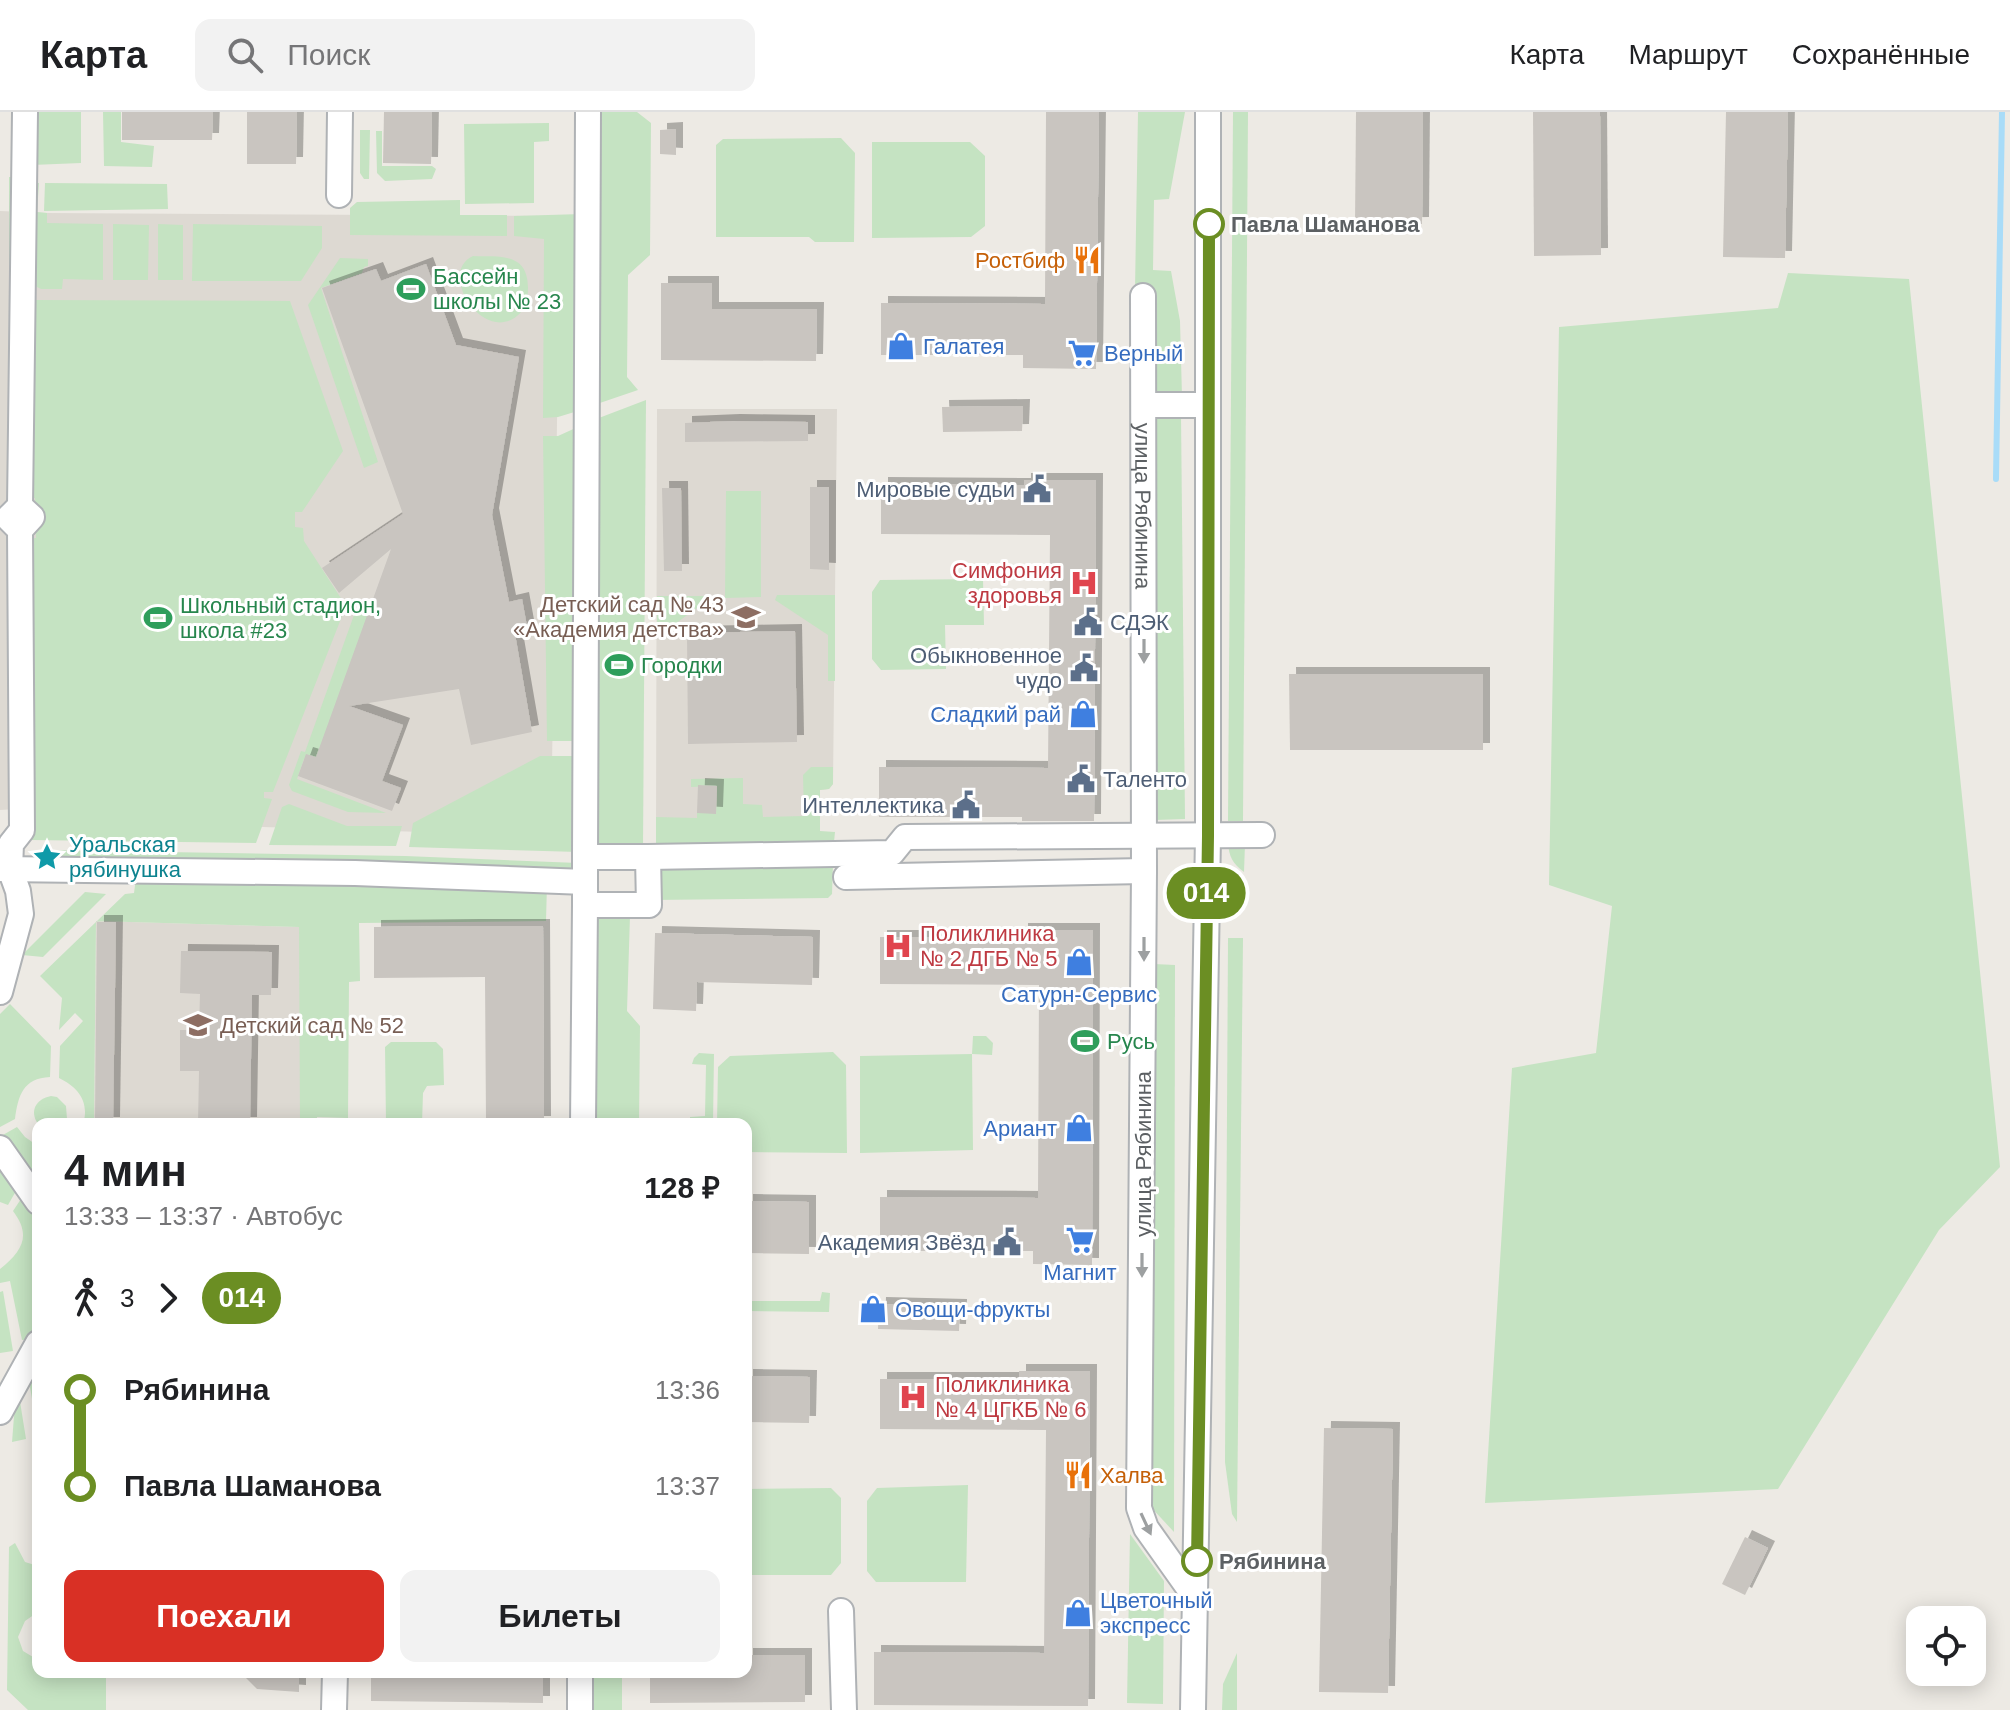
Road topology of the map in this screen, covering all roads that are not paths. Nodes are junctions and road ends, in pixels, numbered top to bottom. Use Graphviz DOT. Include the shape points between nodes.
graph roads {
  1 [pos="25,112"];
  2 [pos="340,112"];
  3 [pos="588,112"];
  4 [pos="1208,112"];
  5 [pos="339,195"];
  6 [pos="1143,296"];
  7 [pos="1145,405"];
  8 [pos="1208,405"];
  9 [pos="1262,835"];
  10 [pos="1144,836"];
  11 [pos="1208,836"];
  12 [pos="585,857"];
  13 [pos="648,857"];
  14 [pos="5,869"];
  15 [pos="1144,871"];
  16 [pos="846,877"];
  17 [pos="585,894"];
  18 [pos="0,992"];
  19 [pos="583,1118"];
  20 [pos="0,1148"];
  21 [pos="32,1193"];
  22 [pos="32,1354"];
  23 [pos="0,1412"];
  24 [pos="1195,1597"];
  25 [pos="841,1611"];
  26 [pos="335,1678"];
  27 [pos="580,1678"];
  28 [pos="334,1710"];
  29 [pos="580,1710"];
  30 [pos="844,1710"];
  31 [pos="1193,1710"];
  1 -- 14 [label="street" via="22,830 11,844"];
  2 -- 5 [label="street"];
  3 -- 12 [label="street"];
  4 -- 8 [label="street"];
  6 -- 7 [label="street, улица Рябинина"];
  7 -- 8 [label="street, улица Рябинина"];
  7 -- 10 [label="street, улица Рябинина, one-way"];
  8 -- 11 [label="street"];
  9 -- 11 [label="street"];
  10 -- 11 [label="street"];
  10 -- 13 [label="street" via="905,837 892,853"];
  10 -- 15 [label="street, улица Рябинина"];
  11 -- 24 [label="street"];
  12 -- 13 [label="street"];
  12 -- 17 [label="street"];
  13 -- 17 [label="street" via="649,905"];
  14 -- 17 [label="street" via="355,873"];
  14 -- 18 [label="street" via="18,891 21,914"];
  15 -- 16 [label="street"];
  15 -- 24 [label="street, улица Рябинина, one-way" via="1139,1508 1146,1528"];
  17 -- 19 [label="street"];
  20 -- 21 [label="street"];
  22 -- 23 [label="street"];
  24 -- 31 [label="street"];
  25 -- 30 [label="street"];
  26 -- 28 [label="street"];
  27 -- 29 [label="street"];
}
